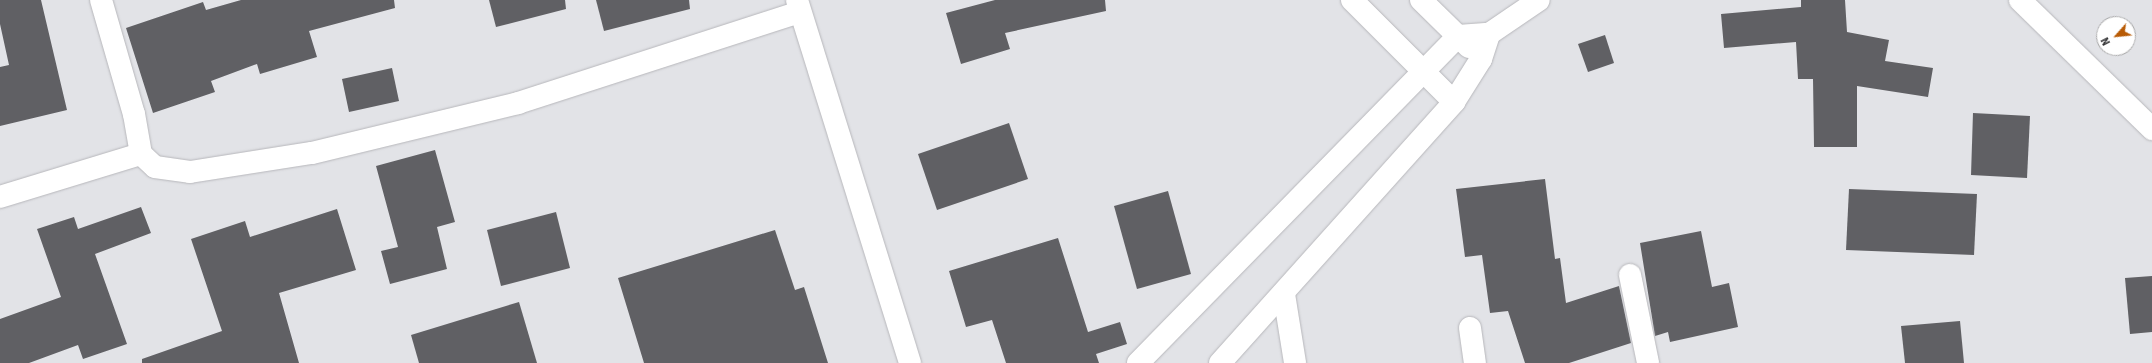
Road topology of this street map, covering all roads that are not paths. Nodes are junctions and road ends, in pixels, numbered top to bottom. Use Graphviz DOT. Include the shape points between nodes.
graph roads {
  1 [pos="101,0"];
  2 [pos="1352,0"];
  3 [pos="1421,0"];
  4 [pos="1539,0"];
  5 [pos="2020,0"];
  6 [pos="799,6"];
  7 [pos="1489,34"];
  8 [pos="1458,36"];
  9 [pos="1481,59"];
  10 [pos="1423,72"];
  11 [pos="1454,102"];
  12 [pos="2152,129"];
  13 [pos="141,154"];
  14 [pos="0,197"];
  15 [pos="1630,275"];
  16 [pos="1284,294"];
  17 [pos="1470,328"];
  18 [pos="910,363"];
  19 [pos="1138,363"];
  20 [pos="1220,363"];
  21 [pos="1295,363"];
  22 [pos="1475,363"];
  23 [pos="1648,363"];
  1 -- 13 [label="street" via="134,114"];
  2 -- 10 [label="street"];
  3 -- 8 [label="street"];
  4 -- 7 [label="street"];
  5 -- 12 [label="street"];
  6 -- 13 [label="street" via="518,103 312,153 190,172 155,167"];
  6 -- 18 [label="street"];
  7 -- 8 [label="street"];
  7 -- 9 [label="street"];
  8 -- 9 [label="street"];
  8 -- 10 [label="street"];
  9 -- 11 [label="street"];
  10 -- 11 [label="street"];
  10 -- 19 [label="street"];
  11 -- 16 [label="street"];
  13 -- 14 [label="street"];
  15 -- 23 [label="street"];
  16 -- 20 [label="street"];
  16 -- 21 [label="street"];
  17 -- 22 [label="street"];
}
